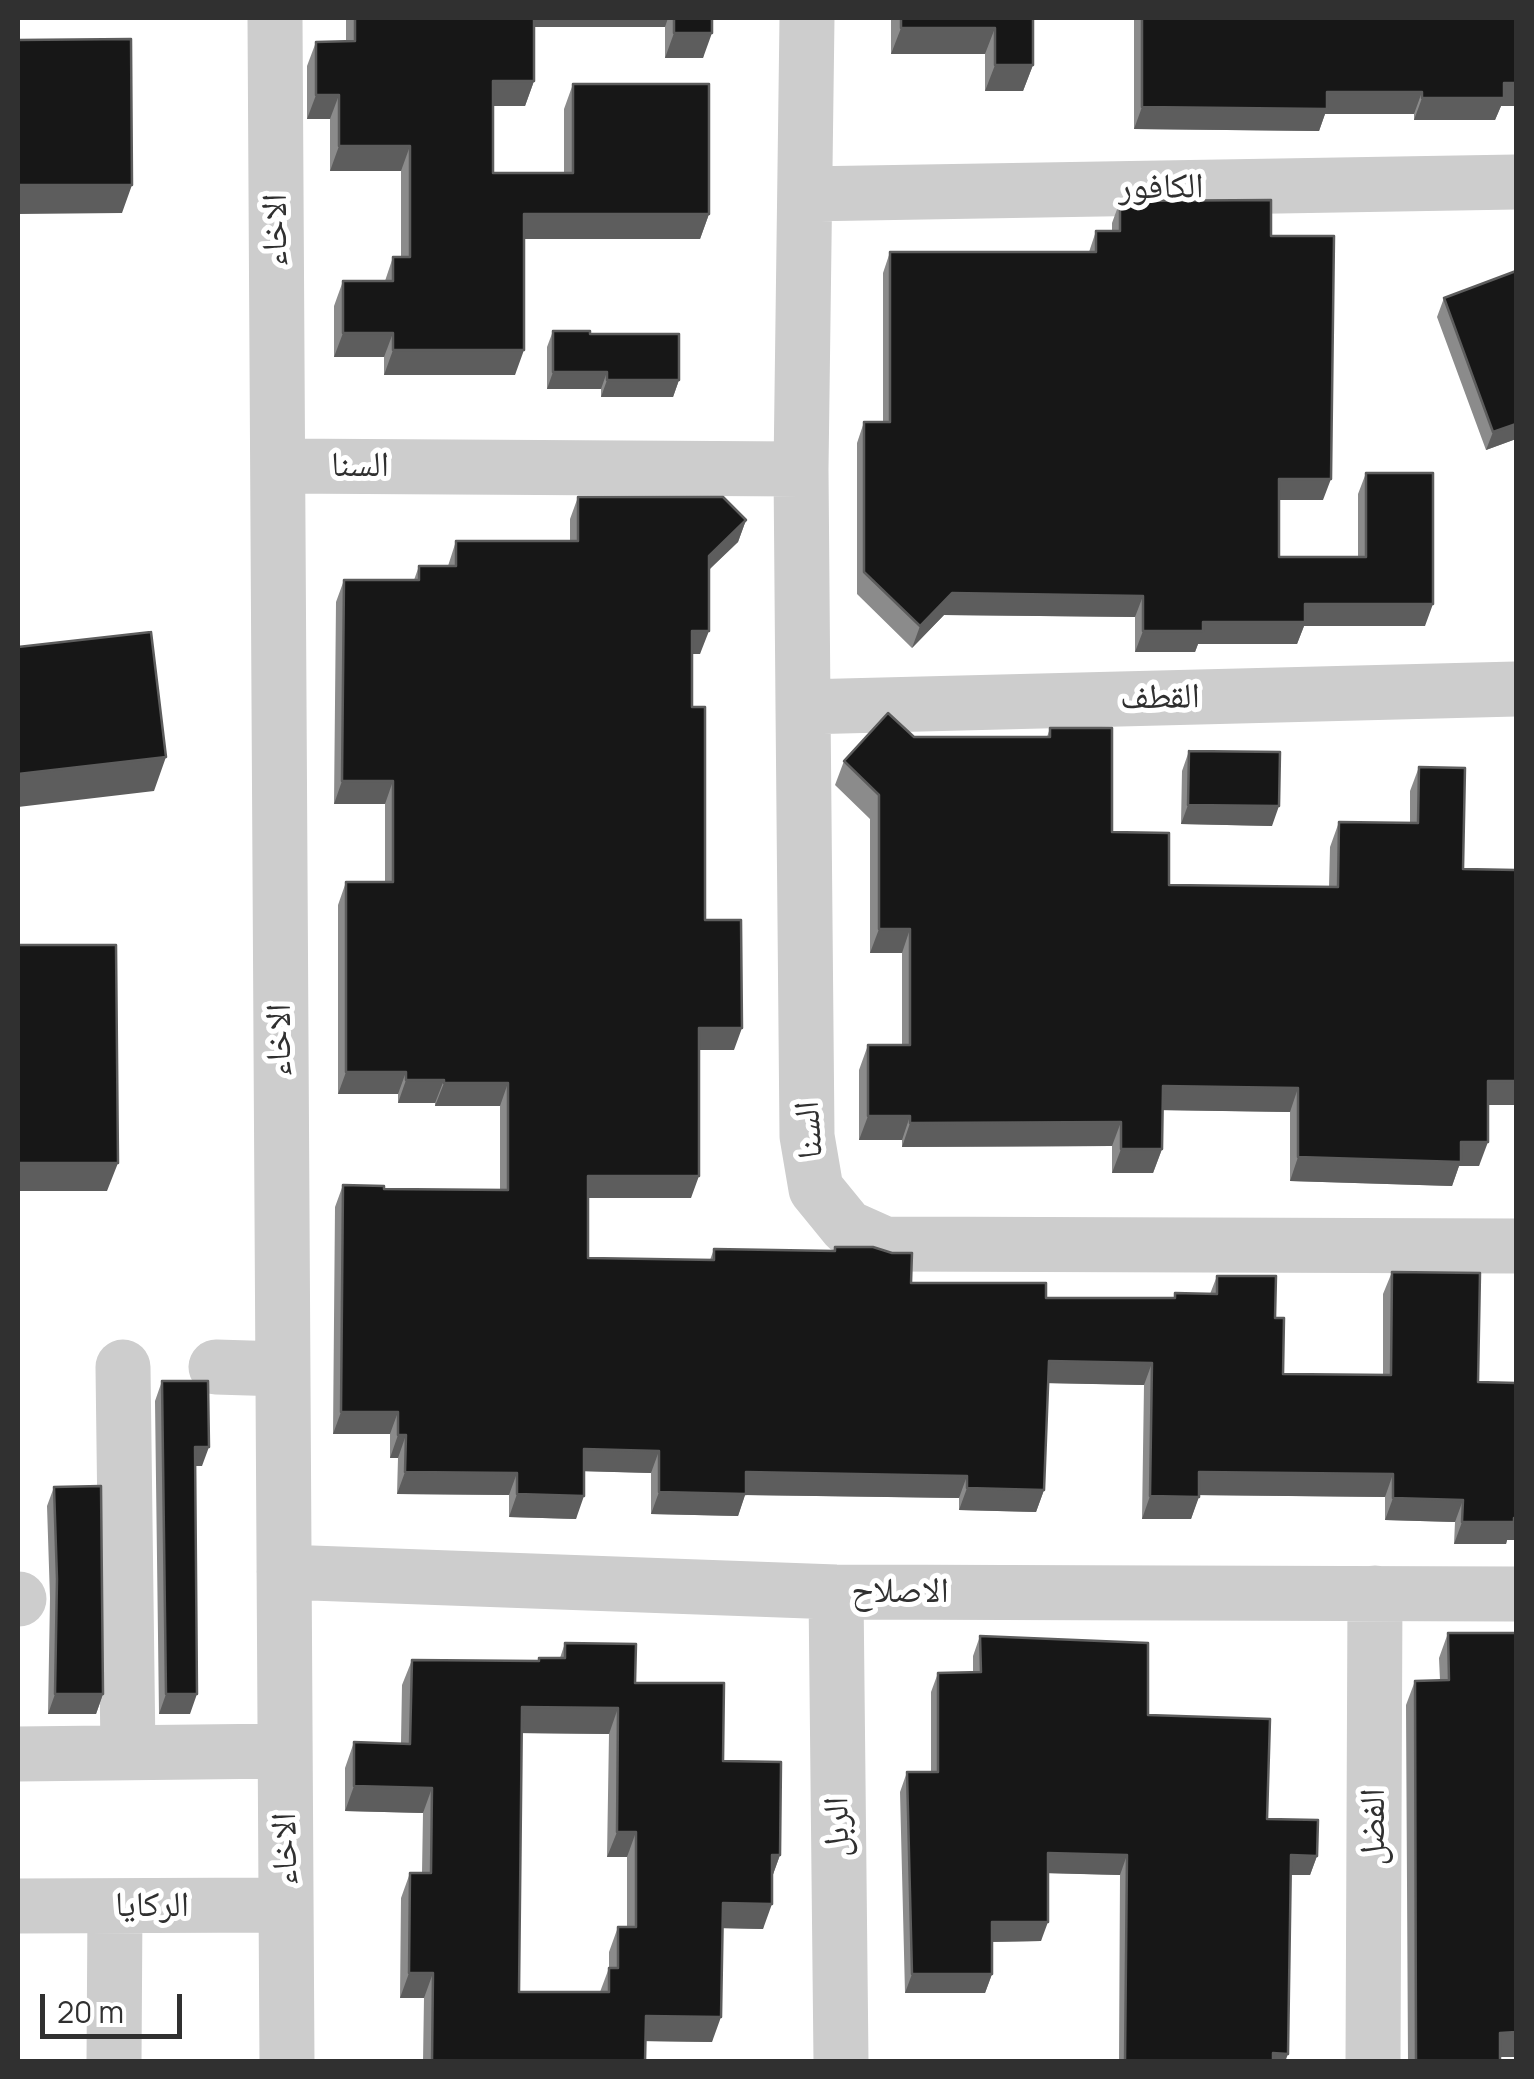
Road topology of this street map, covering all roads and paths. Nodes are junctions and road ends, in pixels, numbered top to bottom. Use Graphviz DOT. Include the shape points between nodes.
graph roads {
  1 [pos="275,18"];
  2 [pos="807,18"];
  3 [pos="1516,182"];
  4 [pos="804,194"];
  5 [pos="278,466"];
  6 [pos="802,468"];
  7 [pos="1516,690"];
  8 [pos="803,708"];
  9 [pos="1516,1246"];
  10 [pos="123,1366"];
  11 [pos="216,1367"];
  12 [pos="282,1369"];
  13 [pos="284,1572"];
  14 [pos="836,1592"];
  15 [pos="1375,1593"];
  16 [pos="1516,1594"];
  17 [pos="285,1751"];
  18 [pos="128,1752"];
  19 [pos="18,1754"];
  20 [pos="286,1905"];
  21 [pos="18,1906"];
  22 [pos="115,1906"];
  23 [pos="114,2062"];
  24 [pos="287,2062"];
  25 [pos="841,2062"];
  26 [pos="1373,2062"];
  1 -- 5 [label="street, الاخاء"];
  2 -- 4 [label="street, السنا"];
  3 -- 4 [label="street, الكافور"];
  4 -- 6 [label="street, السنا"];
  5 -- 6 [label="street, السنا"];
  5 -- 12 [label="street, الاخاء"];
  6 -- 8 [label="street, السنا"];
  7 -- 8 [label="street, القطف"];
  8 -- 9 [label="street, السنا" via="807,1136 816,1189 847,1227 885,1244"];
  10 -- 18 [label="street"];
  11 -- 12 [label="street"];
  12 -- 13 [label="street, الاخاء"];
  13 -- 14 [label="street, الاصلاح"];
  13 -- 17 [label="street, الاخاء"];
  14 -- 15 [label="street, الاصلاح"];
  14 -- 25 [label="street, الربل"];
  15 -- 16 [label="street, الاصلاح"];
  15 -- 26 [label="street, الفضل"];
  17 -- 18 [label="street"];
  17 -- 20 [label="street, الاخاء"];
  18 -- 19 [label="street"];
  20 -- 22 [label="street, الركايا"];
  20 -- 24 [label="street, الاخاء"];
  21 -- 22 [label="street, الركايا"];
  22 -- 23 [label="street"];
}
